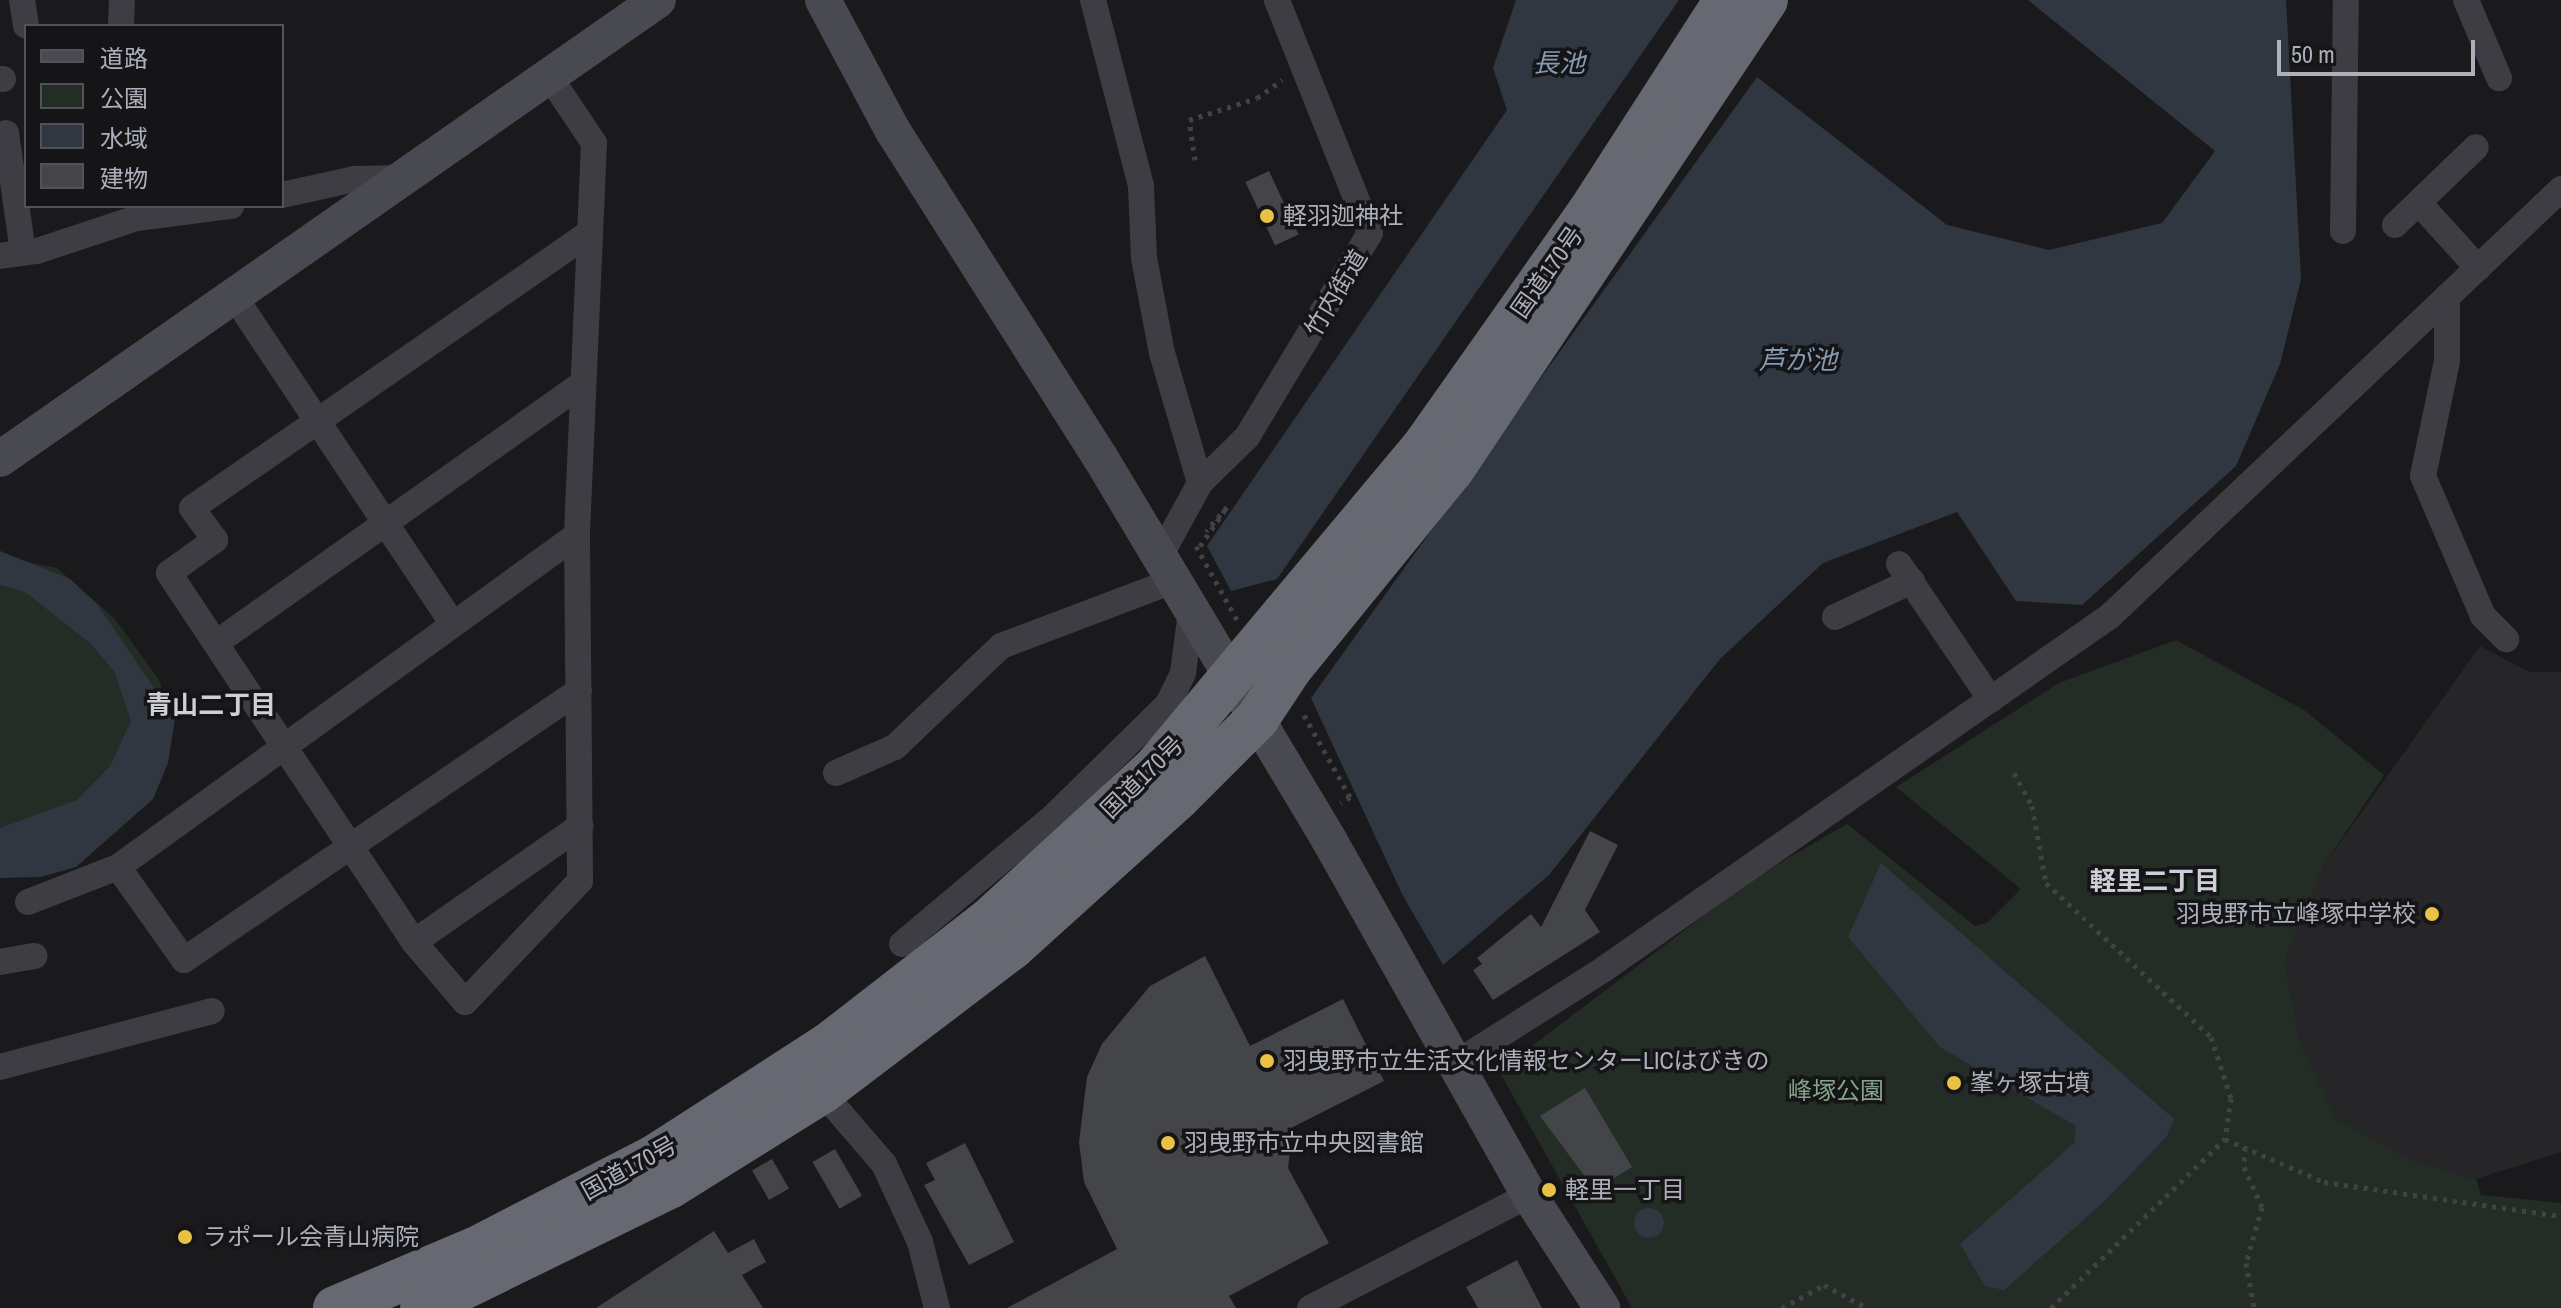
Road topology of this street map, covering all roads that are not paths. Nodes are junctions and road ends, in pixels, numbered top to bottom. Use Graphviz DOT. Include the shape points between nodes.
graph roads {
  1 [pos="22,0"];
  2 [pos="122,0"];
  3 [pos="658,0"];
  4 [pos="823,0"];
  5 [pos="1093,0"];
  6 [pos="1277,0"];
  7 [pos="1726,0"];
  8 [pos="1766,0"];
  9 [pos="2346,0"];
  10 [pos="2466,0"];
  11 [pos="26,24"];
  12 [pos="121,24"];
  13 [pos="549,76"];
  14 [pos="2499,78"];
  15 [pos="24,142"];
  16 [pos="2476,147"];
  17 [pos="402,178"];
  18 [pos="2561,189"];
  19 [pos="284,195"];
  20 [pos="2419,203"];
  21 [pos="198,208"];
  22 [pos="131,212"];
  23 [pos="2395,225"];
  24 [pos="2343,231"];
  25 [pos="589,233"];
  26 [pos="12,254"];
  27 [pos="2478,268"];
  28 [pos="234,296"];
  29 [pos="2447,297"];
  30 [pos="583,383"];
  31 [pos="316,423"];
  32 [pos="0,459"];
  33 [pos="1200,483"];
  34 [pos="384,523"];
  35 [pos="577,535"];
  36 [pos="1174,583"];
  37 [pos="1835,617"];
  38 [pos="453,624"];
  39 [pos="2506,639"];
  40 [pos="216,643"];
  41 [pos="1232,679"];
  42 [pos="579,691"];
  43 [pos="1991,700"];
  44 [pos="1257,719"];
  45 [pos="287,749"];
  46 [pos="836,773"];
  47 [pos="580,826"];
  48 [pos="349,847"];
  49 [pos="118,867"];
  50 [pos="28,902"];
  51 [pos="414,942"];
  52 [pos="902,944"];
  53 [pos="34,956"];
  54 [pos="0,962"];
  55 [pos="212,1011"];
  56 [pos="1453,1065"];
  57 [pos="0,1067"];
  58 [pos="822,1092"];
  59 [pos="1529,1195"];
  60 [pos="335,1308"];
  61 [pos="422,1308"];
  62 [pos="937,1308"];
  63 [pos="1310,1308"];
  64 [pos="1602,1308"];
  1 -- 11 [label="street"];
  2 -- 12 [label="street"];
  3 -- 13 [label="street"];
  4 -- 36 [label="street" via="893,131"];
  5 -- 33 [label="street" via="1141,186 1144,258 1162,353"];
  6 -- 33 [label="street, 竹内街道" via="1370,233 1247,437"];
  7 -- 41 [label="highway, 国道170号" via="1590,211 1422,449"];
  8 -- 44 [label="highway, 国道170号" via="1452,470 1290,669"];
  9 -- 24 [label="street"];
  10 -- 14 [label="street"];
  13 -- 17 [label="street"];
  13 -- 25 [label="street" via="594,143"];
  15 -- 26 [label="street" via="6,133"];
  16 -- 20 [label="street"];
  17 -- 19 [label="street" via="355,179"];
  17 -- 28 [label="street"];
  18 -- 27 [label="street"];
  20 -- 23 [label="street"];
  20 -- 27 [label="street"];
  21 -- 22 [label="street"];
  22 -- 26 [label="street"];
  25 -- 30 [label="street"];
  25 -- 31 [label="street"];
  27 -- 29 [label="street"];
  28 -- 31 [label="street"];
  28 -- 32 [label="street"];
  29 -- 39 [label="street" via="2447,361 2423,476 2483,616"];
  29 -- 43 [label="street" via="2110,616"];
  30 -- 34 [label="street"];
  30 -- 35 [label="street"];
  31 -- 34 [label="street"];
  31 -- 40 [label="street" via="192,508 215,540 169,573"];
  33 -- 36 [label="street, 竹内街道"];
  34 -- 38 [label="street"];
  34 -- 40 [label="street"];
  35 -- 38 [label="street"];
  35 -- 42 [label="street"];
  36 -- 41 [label="street"];
  36 -- 46 [label="street" via="1001,646 895,747"];
  36 -- 52 [label="street" via="1183,673 1168,704 1053,817"];
  37 -- 43 [label="street" via="1906,573"];
  38 -- 45 [label="street"];
  40 -- 45 [label="street"];
  41 -- 44 [label="street"];
  41 -- 60 [label="highway, 国道170号" via="1154,769 988,921 828,1045 654,1157 475,1249"];
  42 -- 47 [label="street"];
  42 -- 48 [label="street"];
  43 -- 56 [label="street" via="1604,969"];
  44 -- 56 [label="street"];
  44 -- 58 [label="highway, 国道170号" via="1013,947"];
  45 -- 48 [label="street"];
  45 -- 49 [label="street"];
  47 -- 51 [label="street"];
  47 -- 51 [label="street" via="580,881 465,1002"];
  48 -- 49 [label="street" via="184,960"];
  48 -- 51 [label="street"];
  49 -- 50 [label="street"];
  53 -- 54 [label="street"];
  55 -- 57 [label="street"];
  56 -- 59 [label="street"];
  58 -- 61 [label="highway, 国道170号" via="671,1186"];
  58 -- 62 [label="street" via="884,1164 920,1242"];
  59 -- 63 [label="street"];
  59 -- 64 [label="street"];
}
